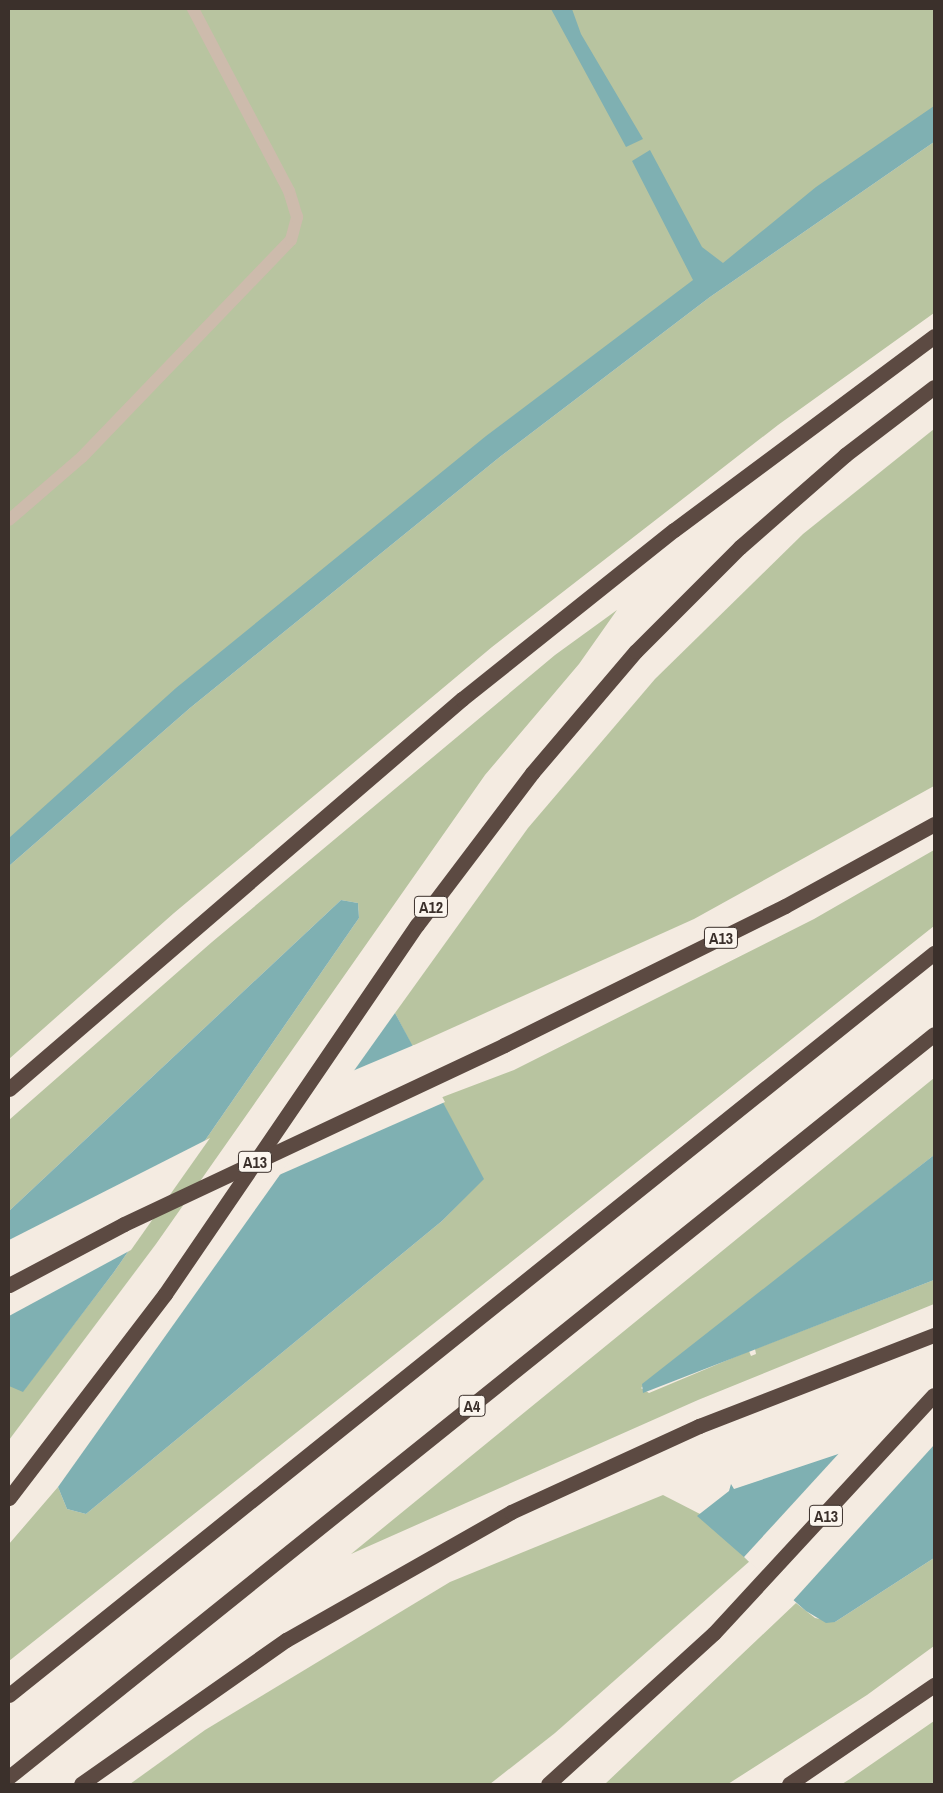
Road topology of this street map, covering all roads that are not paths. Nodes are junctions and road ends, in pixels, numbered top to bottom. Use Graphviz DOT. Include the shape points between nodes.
graph roads {
  1 [pos="193,9"];
  2 [pos="934,336"];
  3 [pos="934,387"];
  4 [pos="9,520"];
  5 [pos="934,824"];
  6 [pos="934,953"];
  7 [pos="934,1034"];
  8 [pos="9,1089"];
  9 [pos="9,1285"];
  10 [pos="934,1335"];
  11 [pos="934,1395"];
  12 [pos="9,1498"];
  13 [pos="934,1685"];
  14 [pos="9,1695"];
  15 [pos="9,1777"];
  16 [pos="81,1784"];
  17 [pos="548,1784"];
  18 [pos="789,1784"];
  1 -- 4 [label="lane" via="289,191 297,217 291,240 82,457"];
  2 -- 8 [label="highway" via="682,524 462,699"];
  3 -- 12 [label="highway, A12" via="845,455 740,547 636,651 532,773 417,925 165,1294"];
  5 -- 9 [label="highway, A13, bridge" via="785,906 504,1046 124,1224"];
  6 -- 14 [label="highway"];
  7 -- 15 [label="highway, A4"];
  10 -- 16 [label="highway" via="699,1426 510,1512 286,1640"];
  11 -- 17 [label="highway, A13" via="714,1633"];
  13 -- 18 [label="highway"];
}
